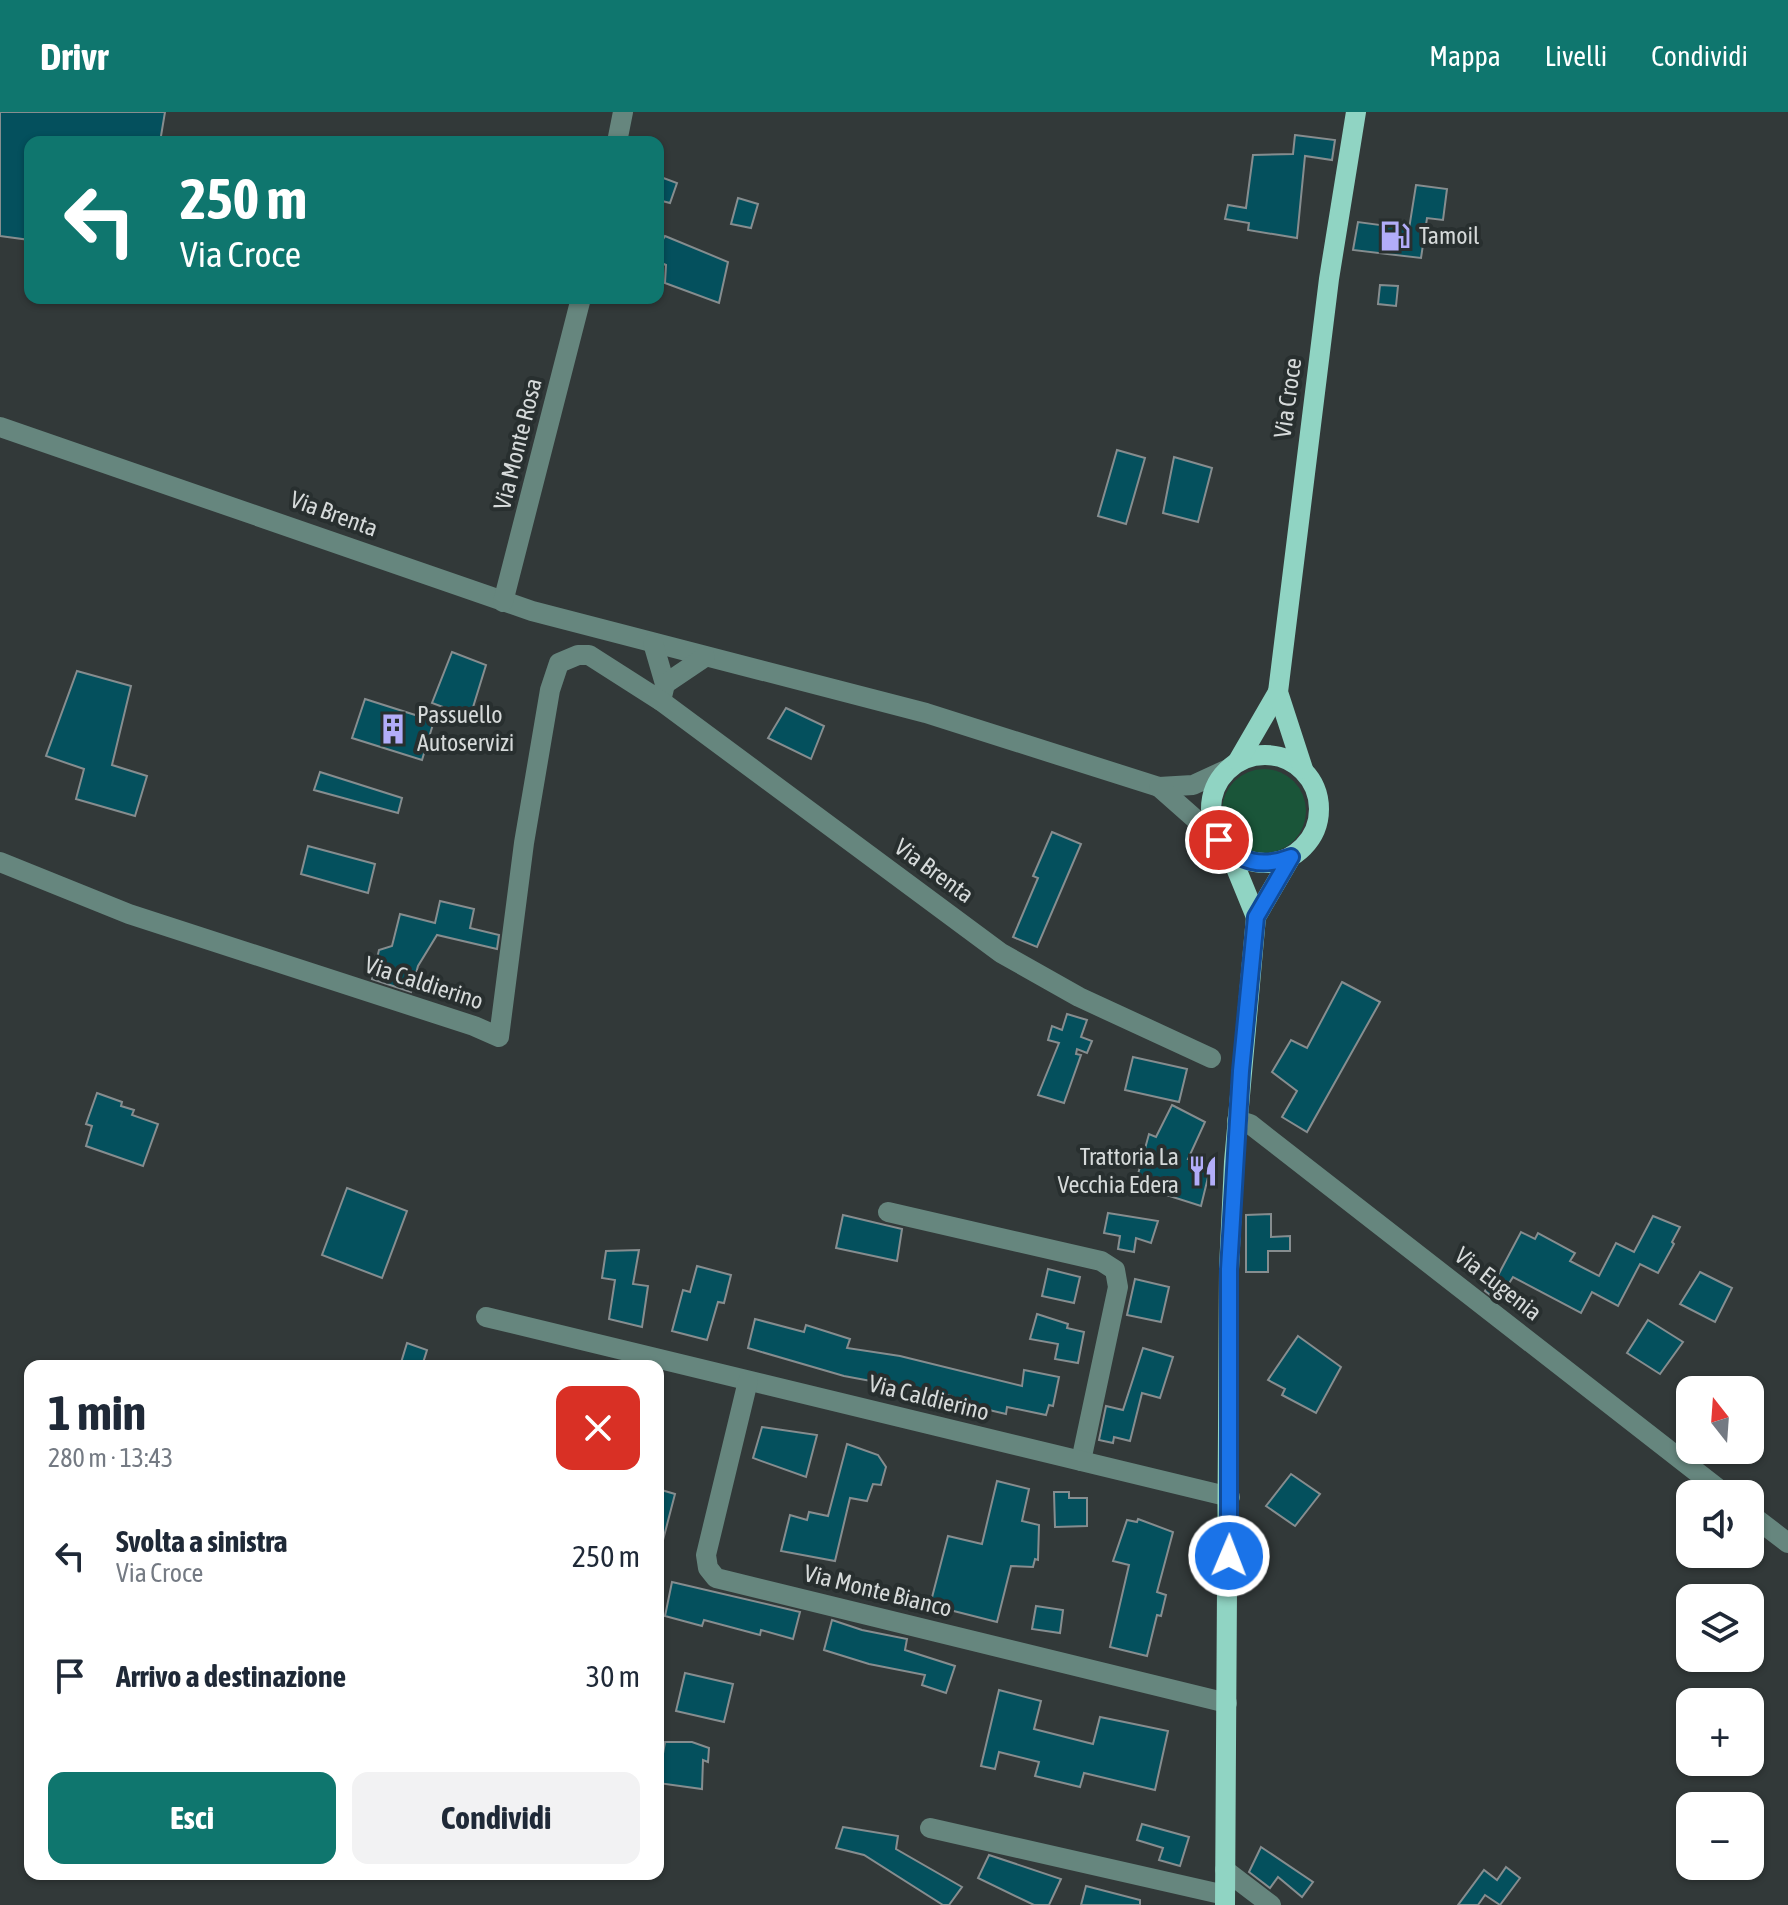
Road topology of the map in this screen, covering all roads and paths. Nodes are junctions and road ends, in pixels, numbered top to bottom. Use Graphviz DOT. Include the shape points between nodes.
graph roads {
  1 [pos="623,112"];
  2 [pos="1356,112"];
  3 [pos="618,136"];
  4 [pos="579,304"];
  5 [pos="0,427"];
  6 [pos="503,602"];
  7 [pos="653,643"];
  8 [pos="705,657"];
  9 [pos="1278,692"];
  10 [pos="663,693"];
  11 [pos="1233,765"];
  12 [pos="1303,769"];
  13 [pos="1159,787"];
  14 [pos="1224,845"];
  15 [pos="1291,857"];
  16 [pos="0,862"];
  17 [pos="1256,917"];
  18 [pos="1211,1058"];
  19 [pos="1237,1120"];
  20 [pos="888,1212"];
  21 [pos="486,1317"];
  22 [pos="662,1360"];
  23 [pos="664,1360"];
  24 [pos="748,1381"];
  25 [pos="1081,1461"];
  26 [pos="1707,1480"];
  27 [pos="1230,1497"];
  28 [pos="1764,1525"];
  29 [pos="1788,1543"];
  30 [pos="1227,1703"];
  31 [pos="930,1828"];
  32 [pos="1225,1870"];
  33 [pos="1225,1900"];
  34 [pos="1271,1905"];
  1 -- 3 [label="street"];
  2 -- 9 [label="main road, Via Croce" via="1329,279"];
  4 -- 6 [label="street, Via Monte Rosa"];
  5 -- 6 [label="street, Via Brenta"];
  6 -- 7 [label="street, Via Brenta"];
  7 -- 8 [label="street, Via Brenta"];
  7 -- 10 [label="street"];
  8 -- 10 [label="street"];
  8 -- 13 [label="street, Via Brenta" via="926,713"];
  9 -- 11 [label="main road, Via Croce"];
  9 -- 12 [label="main road, Via Croce"];
  10 -- 16 [label="street, Via Caldierino" via="600,658 578,655 559,663 524,843 499,1037 129,914"];
  10 -- 18 [label="street, Via Brenta" via="1001,953 1079,997"];
  11 -- 12 [label="main road" via="1255,755 1272,755"];
  11 -- 13 [label="street, Via Brenta" via="1193,785"];
  11 -- 14 [label="main road, Via Croce" via="1218,781 1210,810"];
  12 -- 15 [label="main road, Via Croce" via="1319,799 1319,816 1315,833"];
  13 -- 14 [label="street, Via Brenta"];
  14 -- 15 [label="main road" via="1259,864"];
  14 -- 17 [label="main road, Via Croce"];
  15 -- 17 [label="main road, Via Croce"];
  17 -- 19 [label="main road"];
  19 -- 26 [label="street, Via Eugenia" via="1250,1124"];
  19 -- 27 [label="main road" via="1229,1269"];
  20 -- 25 [label="street" via="1101,1261 1115,1270 1118,1287"];
  21 -- 22 [label="street, Via Caldierino"];
  23 -- 24 [label="street, Via Caldierino"];
  24 -- 25 [label="street, Via Caldierino"];
  24 -- 30 [label="street, Via Monte Bianco" via="706,1555 716,1578"];
  25 -- 27 [label="street, Via Caldierino"];
  27 -- 30 [label="main road"];
  28 -- 29 [label="street"];
  30 -- 32 [label="main road"];
  31 -- 33 [label="street"];
  32 -- 33 [label="main road"];
  32 -- 34 [label="street"];
}
